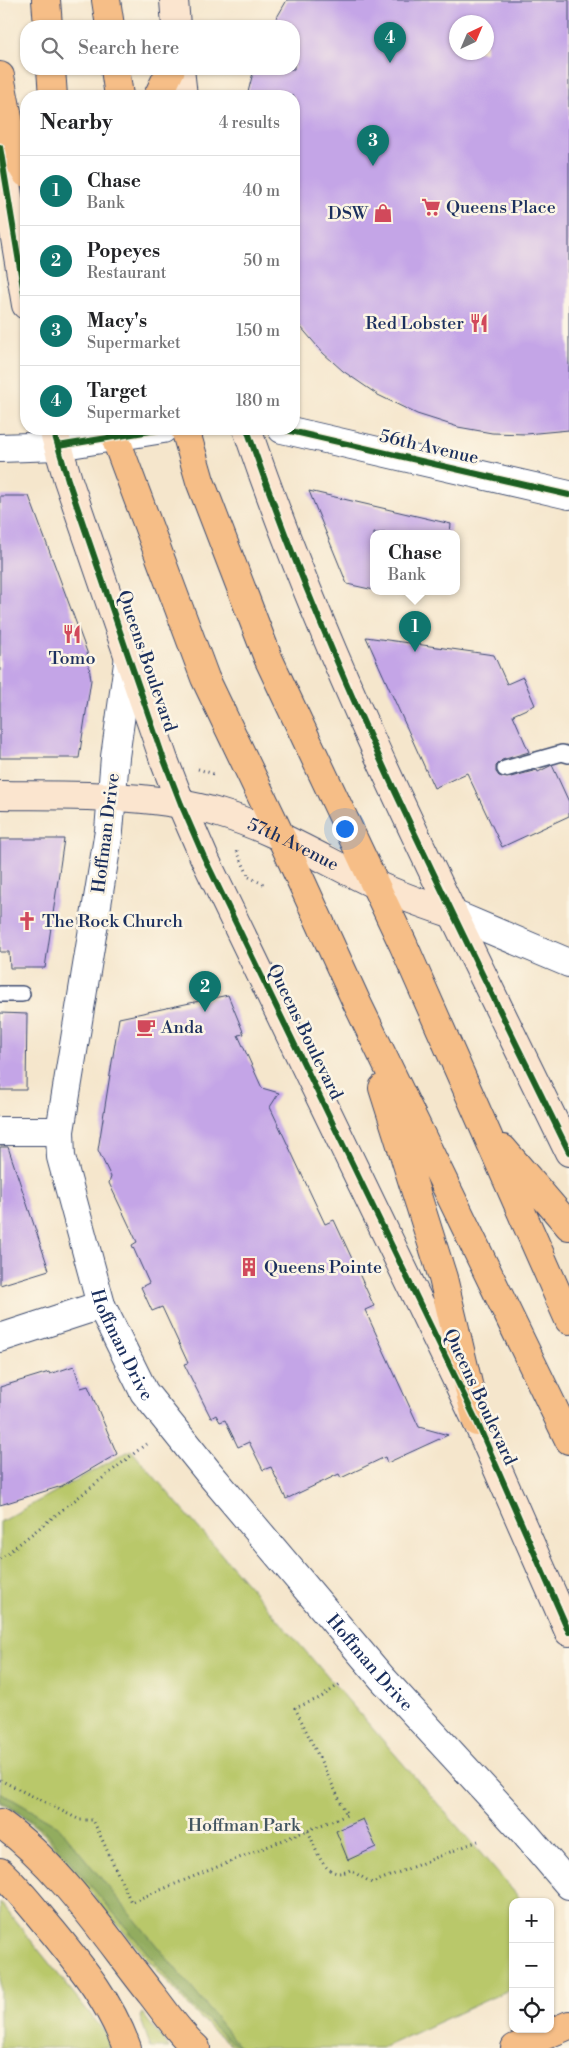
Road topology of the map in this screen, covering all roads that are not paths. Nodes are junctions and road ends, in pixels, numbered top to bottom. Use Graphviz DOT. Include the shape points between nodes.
graph roads {
  1 [pos="46,0"];
  2 [pos="106,0"];
  3 [pos="174,0"];
  4 [pos="48,20"];
  5 [pos="109,20"];
  6 [pos="176,20"];
  7 [pos="51,75"];
  8 [pos="116,75"];
  9 [pos="168,75"];
  10 [pos="181,75"];
  11 [pos="0,76"];
  12 [pos="53,90"];
  13 [pos="118,90"];
  14 [pos="161,90"];
  15 [pos="182,90"];
  16 [pos="0,147"];
  17 [pos="20,163"];
  18 [pos="20,269"];
  19 [pos="300,433"];
  20 [pos="84,435"];
  21 [pos="114,435"];
  22 [pos="187,435"];
  23 [pos="249,435"];
  24 [pos="55,437"];
  25 [pos="0,448"];
  26 [pos="569,495"];
  27 [pos="129,656"];
  28 [pos="569,755"];
  29 [pos="505,769"];
  30 [pos="0,795"];
  31 [pos="111,797"];
  32 [pos="181,804"];
  33 [pos="281,837"];
  34 [pos="375,884"];
  35 [pos="452,914"];
  36 [pos="569,963"];
  37 [pos="0,994"];
  38 [pos="22,994"];
  39 [pos="356,1001"];
  40 [pos="485,1127"];
  41 [pos="0,1131"];
  42 [pos="60,1131"];
  43 [pos="569,1152"];
  44 [pos="569,1226"];
  45 [pos="102,1305"];
  46 [pos="569,1320"];
  47 [pos="0,1338"];
  48 [pos="477,1422"];
  49 [pos="569,1440"];
  50 [pos="569,1632"];
  51 [pos="0,1823"];
  52 [pos="0,1872"];
  53 [pos="569,1885"];
  54 [pos="569,2024"];
  55 [pos="127,2048"];
  56 [pos="196,2048"];
  57 [pos="516,2048"];
  1 -- 4 [label="main road"];
  2 -- 5 [label="main road"];
  3 -- 6 [label="street"];
  7 -- 12 [label="main road"];
  8 -- 13 [label="main road"];
  9 -- 14 [label="main road"];
  10 -- 15 [label="street"];
  11 -- 17 [label="main road" via="15,154"];
  16 -- 18 [label="street"];
  19 -- 26 [label="street, 56th Avenue"];
  20 -- 24 [label="street"];
  21 -- 33 [label="main road" via="204,678"];
  22 -- 34 [label="main road" via="200,481 268,658"];
  23 -- 35 [label="street" via="325,636"];
  24 -- 25 [label="street"];
  24 -- 27 [label="street, Queens Boulevard"];
  27 -- 31 [label="street, Hoffman Drive"];
  27 -- 32 [label="street, Queens Boulevard"];
  28 -- 29 [label="lane" via="562,753"];
  30 -- 31 [label="street, 57th Avenue"];
  31 -- 32 [label="street, 57th Avenue"];
  31 -- 42 [label="street, Hoffman Drive" via="109,831"];
  32 -- 33 [label="street, 57th Avenue" via="220,813"];
  32 -- 48 [label="street, Queens Boulevard"];
  33 -- 34 [label="street, 57th Avenue"];
  33 -- 39 [label="main road"];
  34 -- 35 [label="street, 57th Avenue"];
  34 -- 40 [label="main road"];
  35 -- 36 [label="street, 57th Avenue"];
  35 -- 43 [label="street"];
  37 -- 38 [label="lane"];
  39 -- 48 [label="main road" via="443,1278"];
  39 -- 49 [label="main road"];
  40 -- 44 [label="main road"];
  40 -- 46 [label="main road"];
  41 -- 42 [label="street"];
  42 -- 45 [label="street, Hoffman Drive" via="61,1157"];
  45 -- 47 [label="street"];
  45 -- 53 [label="street, Hoffman Drive" via="147,1396 382,1678"];
  48 -- 50 [label="street, Queens Boulevard"];
  51 -- 56 [label="main road" via="20,1837 62,1881"];
  52 -- 55 [label="main road" via="16,1886 89,1976 106,2002"];
  54 -- 57 [label="main road"];
}
